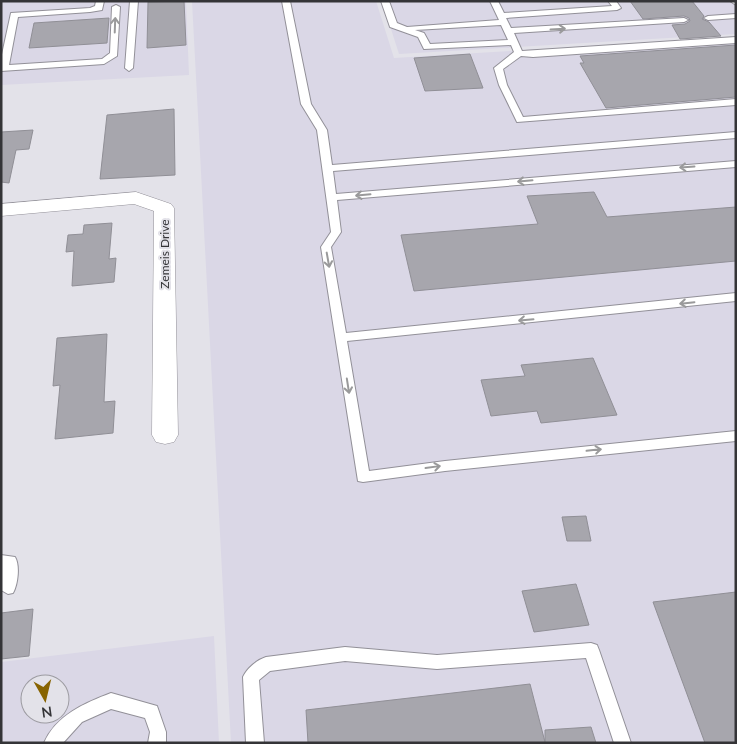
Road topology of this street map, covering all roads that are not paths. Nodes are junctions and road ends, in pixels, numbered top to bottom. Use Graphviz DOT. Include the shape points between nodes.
graph roads {
  1 [pos="286,1"];
  2 [pos="385,1"];
  3 [pos="494,1"];
  4 [pos="612,1"];
  5 [pos="134,4"];
  6 [pos="99,5"];
  7 [pos="116,7"];
  8 [pos="736,16"];
  9 [pos="708,18"];
  10 [pos="684,20"];
  11 [pos="506,23"];
  12 [pos="400,29"];
  13 [pos="736,40"];
  14 [pos="515,42"];
  15 [pos="519,53"];
  16 [pos="3,68"];
  17 [pos="129,68"];
  18 [pos="736,102"];
  19 [pos="736,135"];
  20 [pos="736,164"];
  21 [pos="328,168"];
  22 [pos="332,197"];
  23 [pos="1,210"];
  24 [pos="736,297"];
  25 [pos="341,338"];
  26 [pos="165,434"];
  27 [pos="736,436"];
  28 [pos="1,562"];
  29 [pos="8,588"];
  30 [pos="52,743"];
  31 [pos="157,743"];
  32 [pos="255,743"];
  33 [pos="623,743"];
  1 -- 21 [label="lane" via="306,104 322,130"];
  2 -- 12 [label="lane" via="393,25"];
  3 -- 11 [label="lane"];
  4 -- 11 [label="lane" via="617,8"];
  5 -- 7 [label="lane"];
  5 -- 17 [label="lane"];
  6 -- 7 [label="lane"];
  6 -- 16 [label="lane" via="14,15"];
  16 -- 7 [label="lane, one-way" via="104,61 114,54"];
  8 -- 9 [label="lane"];
  11 -- 10 [label="lane, one-way"];
  11 -- 12 [label="lane"];
  11 -- 14 [label="lane"];
  12 -- 14 [label="lane" via="421,35 427,47"];
  13 -- 15 [label="lane"];
  14 -- 15 [label="lane"];
  15 -- 18 [label="lane" via="498,68 520,120"];
  19 -- 21 [label="lane"];
  20 -- 22 [label="lane, one-way"];
  21 -- 22 [label="lane"];
  22 -- 25 [label="lane, one-way" via="336,232 326,247"];
  23 -- 26 [label="street, Zemeis Drive" via="136,198 164,208"];
  24 -- 25 [label="lane, one-way"];
  25 -- 27 [label="lane, one-way" via="363,477"];
  28 -- 29 [label="lane" via="10,561"];
  30 -- 31 [label="lane" via="76,716 111,701 151,712 158,732"];
  32 -- 33 [label="lane" via="251,677 266,664 345,654 437,662 591,650"];
}
